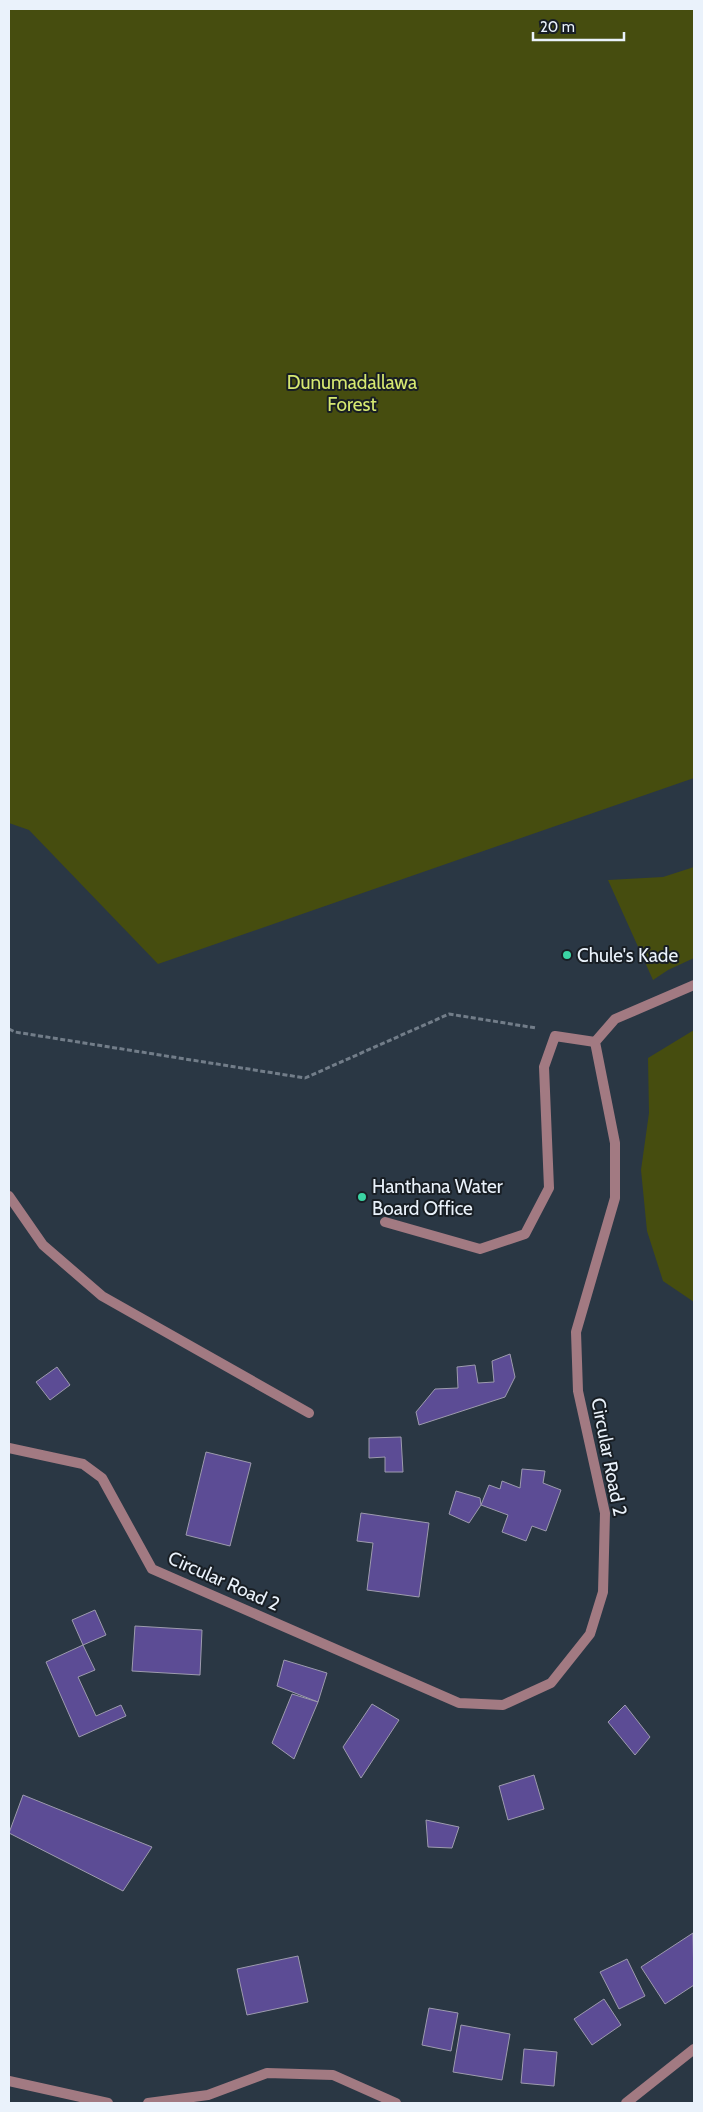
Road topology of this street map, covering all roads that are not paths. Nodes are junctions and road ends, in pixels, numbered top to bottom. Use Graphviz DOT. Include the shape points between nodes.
graph roads {
  1 [pos="694,985"];
  2 [pos="595,1042"];
  3 [pos="9,1196"];
  4 [pos="385,1222"];
  5 [pos="309,1413"];
  6 [pos="9,1448"];
  7 [pos="694,2050"];
  8 [pos="9,2081"];
  9 [pos="108,2103"];
  10 [pos="148,2103"];
  11 [pos="396,2103"];
  12 [pos="626,2103"];
  1 -- 2 [label="street" via="615,1019"];
  2 -- 4 [label="street" via="555,1036 544,1067 549,1188 525,1234 480,1249"];
  2 -- 6 [label="street, Circular Road 2" via="615,1144 615,1198 576,1332 578,1390 605,1513 603,1592 590,1634 551,1683 503,1705 459,1702 386,1671 152,1569 102,1478 83,1464"];
  3 -- 5 [label="street" via="43,1245 102,1296"];
  7 -- 12 [label="street"];
  8 -- 9 [label="street"];
  10 -- 11 [label="street" via="208,2095 267,2073 334,2075"];
}
